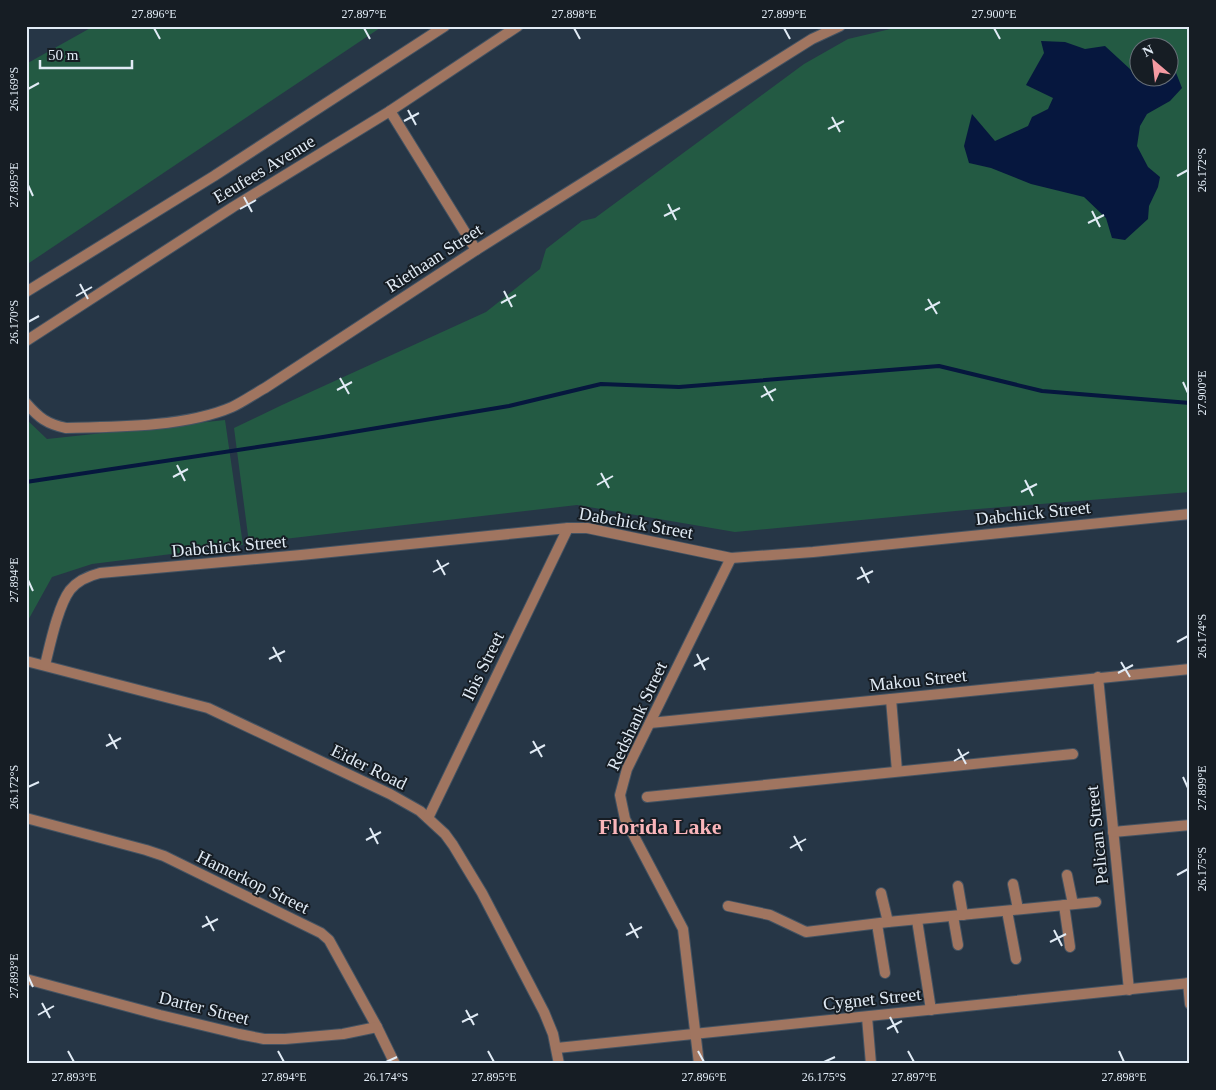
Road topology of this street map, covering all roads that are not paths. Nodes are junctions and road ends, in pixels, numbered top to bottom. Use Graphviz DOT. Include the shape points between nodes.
graph roads {
  1 [pos="445,26"];
  2 [pos="518,26"];
  3 [pos="840,26"];
  4 [pos="390,111"];
  5 [pos="476,250"];
  6 [pos="26,292"];
  7 [pos="26,341"];
  8 [pos="26,404"];
  9 [pos="1190,514"];
  10 [pos="568,528"];
  11 [pos="731,558"];
  12 [pos="26,660"];
  13 [pos="44,665"];
  14 [pos="1190,668"];
  15 [pos="1098,677"];
  16 [pos="891,699"];
  17 [pos="650,722"];
  18 [pos="1073,754"];
  19 [pos="897,771"];
  20 [pos="647,797"];
  21 [pos="26,818"];
  22 [pos="428,818"];
  23 [pos="1190,825"];
  24 [pos="1113,832"];
  25 [pos="1066,875"];
  26 [pos="1013,884"];
  27 [pos="958,886"];
  28 [pos="881,893"];
  29 [pos="1096,902"];
  30 [pos="1068,904"];
  31 [pos="728,906"];
  32 [pos="1018,909"];
  33 [pos="1007,911"];
  34 [pos="958,915"];
  35 [pos="917,920"];
  36 [pos="888,922"];
  37 [pos="877,924"];
  38 [pos="958,945"];
  39 [pos="1070,947"];
  40 [pos="1016,959"];
  41 [pos="885,973"];
  42 [pos="26,979"];
  43 [pos="1189,983"];
  44 [pos="1129,990"];
  45 [pos="1190,1004"];
  46 [pos="931,1010"];
  47 [pos="867,1017"];
  48 [pos="377,1027"];
  49 [pos="696,1033"];
  50 [pos="557,1048"];
  51 [pos="395,1064"];
  52 [pos="559,1064"];
  53 [pos="699,1064"];
  54 [pos="871,1064"];
  1 -- 6 [label="street, Eeufees Avenue" via="143,221"];
  2 -- 4 [label="street, Eeufees Avenue"];
  3 -- 5 [label="street, Riethaan Street" via="812,39"];
  4 -- 5 [label="street"];
  4 -- 7 [label="street, Eeufees Avenue" via="233,206"];
  5 -- 8 [label="street, Riethaan Street" via="231,407 159,424 66,428 51,425"];
  9 -- 11 [label="street, Dabchick Street"];
  10 -- 11 [label="street, Dabchick Street" via="587,528"];
  10 -- 13 [label="street, Dabchick Street" via="100,573 78,582 69,591"];
  10 -- 22 [label="street, Ibis Street"];
  11 -- 17 [label="street, Redshank Street"];
  12 -- 13 [label="street, Eider Road"];
  13 -- 22 [label="street, Eider Road" via="208,708 390,794"];
  14 -- 15 [label="street, Makou Street"];
  15 -- 16 [label="street, Makou Street"];
  15 -- 24 [label="street, Pelican Street"];
  16 -- 17 [label="street, Makou Street"];
  16 -- 19 [label="street"];
  17 -- 49 [label="street, Redshank Street" via="627,769 620,795 621,806 683,929"];
  18 -- 19 [label="street"];
  19 -- 20 [label="street"];
  21 -- 48 [label="street, Hamerkop Street" via="164,856 321,933 329,940"];
  22 -- 50 [label="street, Eider Road" via="454,845 482,893 544,1012"];
  23 -- 24 [label="street"];
  24 -- 44 [label="street, Pelican Street"];
  25 -- 30 [label="street"];
  26 -- 32 [label="street"];
  27 -- 34 [label="street"];
  28 -- 36 [label="street"];
  29 -- 30 [label="street"];
  30 -- 32 [label="street"];
  30 -- 39 [label="street"];
  31 -- 37 [label="street" via="770,915 806,932"];
  32 -- 33 [label="street"];
  33 -- 34 [label="street"];
  33 -- 40 [label="street"];
  34 -- 35 [label="street"];
  34 -- 38 [label="street"];
  35 -- 36 [label="street"];
  35 -- 46 [label="street"];
  36 -- 37 [label="street"];
  37 -- 41 [label="street"];
  42 -- 48 [label="street, Darter Street" via="264,1039 342,1034"];
  43 -- 44 [label="street, Cygnet Street"];
  43 -- 45 [label="street"];
  44 -- 46 [label="street, Cygnet Street"];
  46 -- 47 [label="street, Cygnet Street"];
  47 -- 49 [label="street, Cygnet Street"];
  47 -- 54 [label="street"];
  48 -- 51 [label="street, Hamerkop Street"];
  49 -- 50 [label="street, Cygnet Street"];
  49 -- 53 [label="street, Redshank Street"];
  50 -- 52 [label="street, Eider Road"];
}
